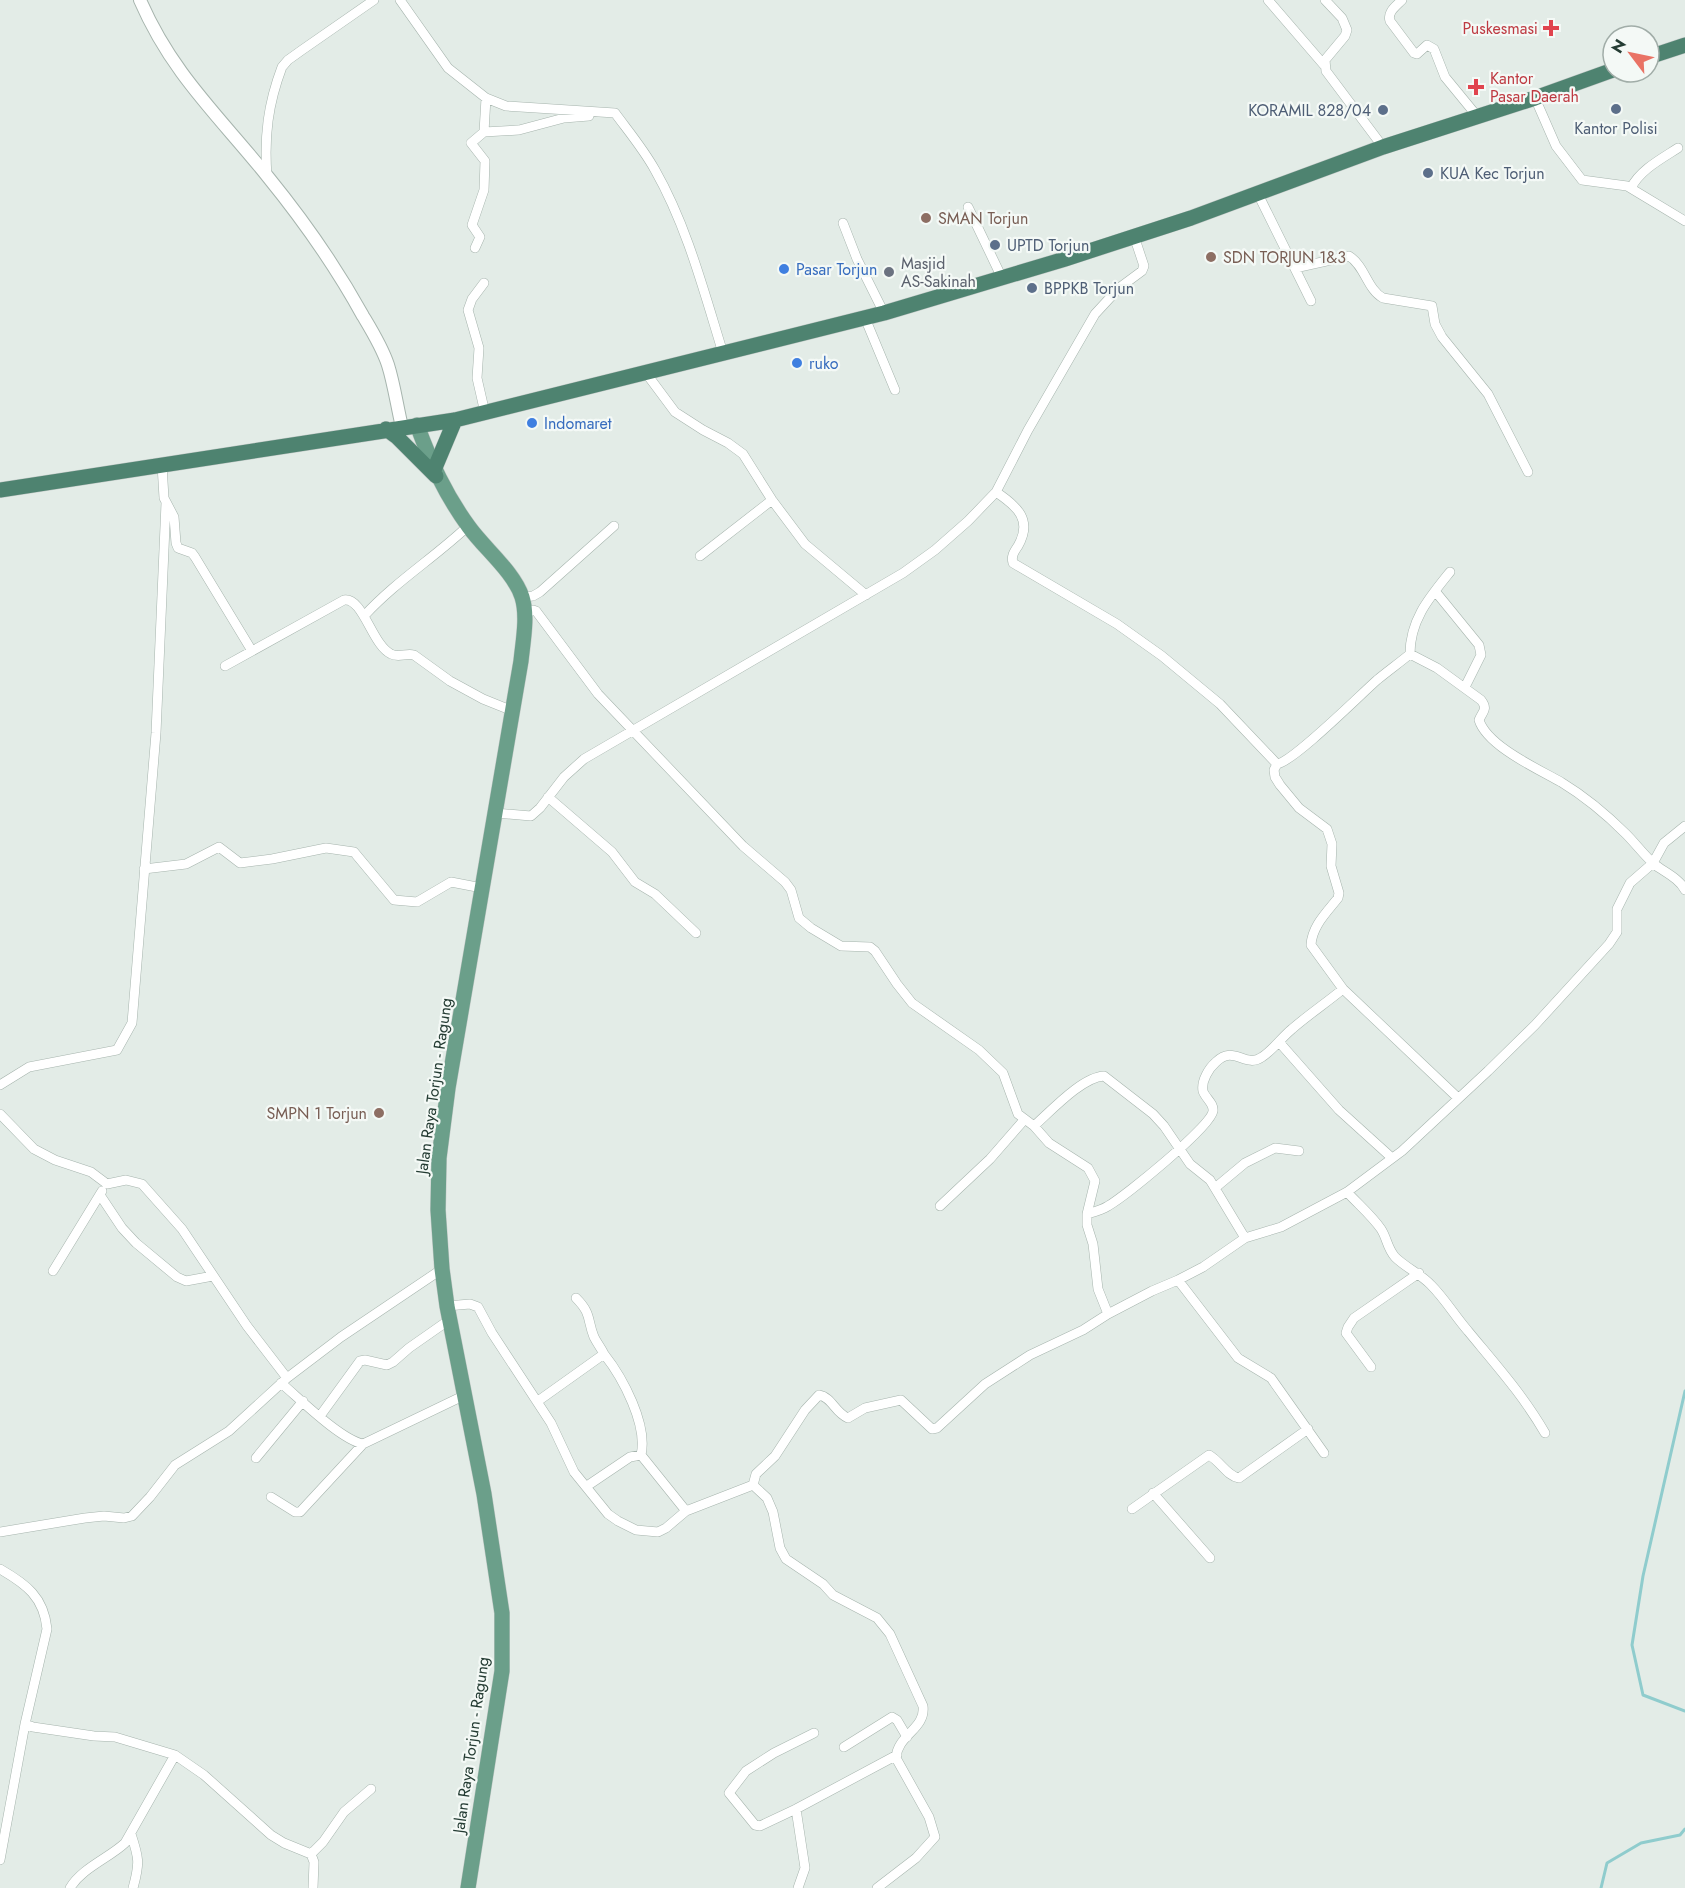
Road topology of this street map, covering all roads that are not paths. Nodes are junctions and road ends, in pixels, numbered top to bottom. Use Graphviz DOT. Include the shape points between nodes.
graph roads {
  1 [pos="140,0"];
  2 [pos="374,0"];
  3 [pos="400,0"];
  4 [pos="1268,0"];
  5 [pos="1325,0"];
  6 [pos="1402,0"];
  7 [pos="1685,45"];
  8 [pos="1661,53"];
  9 [pos="1324,65"];
  10 [pos="1601,74"];
  11 [pos="486,98"];
  12 [pos="1535,98"];
  13 [pos="615,113"];
  14 [pos="1477,116"];
  15 [pos="484,132"];
  16 [pos="1383,147"];
  17 [pos="1678,148"];
  18 [pos="267,176"];
  19 [pos="1632,189"];
  20 [pos="1257,192"];
  21 [pos="968,207"];
  22 [pos="1685,221"];
  23 [pos="843,223"];
  24 [pos="1134,236"];
  25 [pos="475,248"];
  26 [pos="1294,267"];
  27 [pos="1002,278"];
  28 [pos="484,283"];
  29 [pos="1311,301"];
  30 [pos="884,313"];
  31 [pos="864,318"];
  32 [pos="723,352"];
  33 [pos="646,373"];
  34 [pos="895,390"];
  35 [pos="485,412"];
  36 [pos="454,420"];
  37 [pos="402,427"];
  38 [pos="162,465"];
  39 [pos="1528,472"];
  40 [pos="435,473"];
  41 [pos="0,490"];
  42 [pos="996,492"];
  43 [pos="772,500"];
  44 [pos="166,503"];
  45 [pos="468,526"];
  46 [pos="614,526"];
  47 [pos="700,555"];
  48 [pos="1450,572"];
  49 [pos="1435,591"];
  50 [pos="866,595"];
  51 [pos="522,597"];
  52 [pos="524,615"];
  53 [pos="364,616"];
  54 [pos="252,651"];
  55 [pos="1410,654"];
  56 [pos="225,666"];
  57 [pos="1465,687"];
  58 [pos="513,711"];
  59 [pos="632,730"];
  60 [pos="1277,764"];
  61 [pos="549,797"];
  62 [pos="495,813"];
  63 [pos="1685,826"];
  64 [pos="1653,863"];
  65 [pos="144,869"];
  66 [pos="482,888"];
  67 [pos="1685,890"];
  68 [pos="696,933"];
  69 [pos="1343,989"];
  70 [pos="1279,1042"];
  71 [pos="0,1086"];
  72 [pos="1458,1098"];
  73 [pos="0,1114"];
  74 [pos="1024,1120"];
  75 [pos="1034,1126"];
  76 [pos="1179,1150"];
  77 [pos="1299,1151"];
  78 [pos="1392,1158"];
  79 [pos="107,1184"];
  80 [pos="1215,1188"];
  81 [pos="1347,1192"];
  82 [pos="100,1195"];
  83 [pos="940,1206"];
  84 [pos="1087,1214"];
  85 [pos="1245,1238"];
  86 [pos="442,1269"];
  87 [pos="53,1270"];
  88 [pos="1419,1273"];
  89 [pos="213,1276"];
  90 [pos="1178,1280"];
  91 [pos="576,1298"];
  92 [pos="448,1313"];
  93 [pos="1108,1314"];
  94 [pos="604,1354"];
  95 [pos="1371,1367"];
  96 [pos="284,1380"];
  97 [pos="465,1395"];
  98 [pos="303,1401"];
  99 [pos="538,1401"];
  100 [pos="320,1416"];
  101 [pos="1308,1429"];
  102 [pos="1545,1433"];
  103 [pos="363,1443"];
  104 [pos="1324,1453"];
  105 [pos="641,1455"];
  106 [pos="256,1458"];
  107 [pos="753,1485"];
  108 [pos="587,1486"];
  109 [pos="1152,1493"];
  110 [pos="271,1497"];
  111 [pos="1132,1509"];
  112 [pos="686,1511"];
  113 [pos="0,1532"];
  114 [pos="1210,1558"];
  115 [pos="0,1569"];
  116 [pos="29,1725"];
  117 [pos="814,1733"];
  118 [pos="907,1737"];
  119 [pos="844,1747"];
  120 [pos="175,1755"];
  121 [pos="897,1755"];
  122 [pos="371,1789"];
  123 [pos="796,1809"];
  124 [pos="131,1834"];
  125 [pos="311,1854"];
  126 [pos="0,1860"];
  127 [pos="70,1888"];
  128 [pos="133,1888"];
  129 [pos="313,1888"];
  130 [pos="468,1888"];
  131 [pos="798,1888"];
  132 [pos="877,1888"];
  1 -- 18 [label="street" via="158,37 197,95"];
  2 -- 18 [label="street" via="282,67 267,122"];
  3 -- 11 [label="street" via="448,68"];
  4 -- 9 [label="street"];
  5 -- 9 [label="street" via="1342,18 1347,30"];
  6 -- 14 [label="street" via="1391,11 1390,21 1414,53 1427,45 1434,49 1445,77"];
  7 -- 8 [label="highway"];
  9 -- 16 [label="street"];
  10 -- 12 [label="highway"];
  11 -- 13 [label="street" via="506,106"];
  11 -- 15 [label="street"];
  12 -- 14 [label="highway"];
  12 -- 19 [label="street" via="1556,146 1582,180"];
  13 -- 15 [label="street" via="564,118 519,130"];
  13 -- 32 [label="street" via="656,170 669,196"];
  14 -- 16 [label="highway"];
  15 -- 25 [label="street" via="471,143 485,161 484,190 472,225 480,237"];
  16 -- 20 [label="highway"];
  17 -- 19 [label="street" via="1651,166"];
  18 -- 37 [label="street" via="354,298 380,345"];
  19 -- 22 [label="street"];
  20 -- 24 [label="highway"];
  20 -- 26 [label="street"];
  21 -- 27 [label="street"];
  23 -- 30 [label="street"];
  24 -- 27 [label="highway"];
  24 -- 42 [label="street" via="1144,266 1142,271 1095,314"];
  26 -- 29 [label="street"];
  26 -- 39 [label="street" via="1349,256 1376,294 1432,306 1438,330 1488,394"];
  27 -- 30 [label="highway"];
  28 -- 35 [label="street" via="468,310 479,348 477,378"];
  30 -- 31 [label="highway"];
  31 -- 32 [label="highway"];
  31 -- 34 [label="street"];
  32 -- 33 [label="highway"];
  33 -- 35 [label="highway"];
  33 -- 43 [label="street" via="675,411 742,454"];
  35 -- 36 [label="highway"];
  36 -- 37 [label="highway"];
  36 -- 40 [label="highway"];
  37 -- 38 [label="highway"];
  37 -- 40 [label="main road, Jalan Raya Torjun - Ragung"];
  37 -- 40 [label="highway" via="398,437"];
  38 -- 41 [label="highway"];
  38 -- 44 [label="street"];
  40 -- 45 [label="main road, Jalan Raya Torjun - Ragung"];
  42 -- 50 [label="street" via="935,550"];
  42 -- 60 [label="street" via="1017,508 1023,518 1024,534 1012,563 1117,624 1162,656 1220,704"];
  43 -- 47 [label="street"];
  43 -- 50 [label="street" via="806,544"];
  44 -- 54 [label="street" via="174,517 178,548 192,554"];
  44 -- 65 [label="street" via="156,733"];
  45 -- 51 [label="main road, Jalan Raya Torjun - Ragung"];
  45 -- 53 [label="street"];
  46 -- 51 [label="street" via="540,592"];
  48 -- 49 [label="street"];
  49 -- 55 [label="street" via="1414,624"];
  49 -- 57 [label="street" via="1479,645 1481,655"];
  50 -- 59 [label="street"];
  51 -- 52 [label="main road, Jalan Raya Torjun - Ragung"];
  52 -- 58 [label="main road, Jalan Raya Torjun - Ragung" via="522,661"];
  52 -- 59 [label="street" via="536,611 598,694"];
  53 -- 54 [label="street" via="353,601 344,600"];
  53 -- 58 [label="street" via="378,643 391,654 414,655 450,681"];
  54 -- 56 [label="street"];
  55 -- 57 [label="street"];
  55 -- 60 [label="street" via="1304,747"];
  57 -- 64 [label="street" via="1485,705 1479,720 1496,742 1608,816"];
  58 -- 62 [label="main road, Jalan Raya Torjun - Ragung"];
  59 -- 61 [label="street" via="584,759"];
  59 -- 74 [label="street" via="743,846 785,882 799,918 841,946 870,947 912,1003 979,1050 1003,1073 1012,1102"];
  60 -- 69 [label="street" via="1274,771 1280,785 1299,808 1327,829 1331,838 1331,866 1339,893 1315,927 1311,945"];
  61 -- 62 [label="street" via="531,816"];
  61 -- 68 [label="street" via="612,852 635,882 655,894"];
  62 -- 66 [label="main road, Jalan Raya Torjun - Ragung"];
  63 -- 64 [label="street" via="1664,843"];
  64 -- 67 [label="street"];
  64 -- 72 [label="street" via="1630,883 1621,898 1615,936 1535,1025"];
  65 -- 66 [label="street" via="186,864 219,847 240,863 326,848 354,852 394,900 417,902 451,882"];
  65 -- 71 [label="street" via="132,1023 117,1050 29,1067"];
  66 -- 86 [label="main road, Jalan Raya Torjun - Ragung" via="439,1158"];
  69 -- 70 [label="street"];
  69 -- 72 [label="street"];
  70 -- 76 [label="street" via="1262,1058 1245,1059 1233,1054 1216,1062 1203,1086 1212,1104 1211,1116"];
  70 -- 78 [label="street" via="1339,1110"];
  72 -- 78 [label="street"];
  73 -- 79 [label="street" via="34,1149 91,1172"];
  74 -- 75 [label="street"];
  74 -- 83 [label="street"];
  75 -- 76 [label="street" via="1086,1082 1104,1076 1153,1114"];
  75 -- 84 [label="street" via="1049,1143 1078,1160 1093,1175 1095,1187"];
  76 -- 80 [label="street"];
  76 -- 84 [label="street" via="1107,1206"];
  77 -- 80 [label="street" via="1275,1148 1245,1163"];
  78 -- 81 [label="street"];
  79 -- 82 [label="street"];
  79 -- 89 [label="street" via="126,1180 142,1184 182,1229"];
  80 -- 85 [label="street"];
  81 -- 85 [label="street" via="1281,1227"];
  81 -- 88 [label="street" via="1385,1235 1390,1252"];
  82 -- 87 [label="street"];
  82 -- 89 [label="street" via="136,1243 177,1277 186,1281"];
  84 -- 93 [label="street" via="1098,1289"];
  85 -- 90 [label="street"];
  86 -- 92 [label="main road, Jalan Raya Torjun - Ragung"];
  86 -- 96 [label="street"];
  88 -- 95 [label="street" via="1354,1318 1348,1327 1346,1333"];
  88 -- 102 [label="street" via="1510,1381"];
  89 -- 96 [label="street"];
  90 -- 93 [label="street"];
  90 -- 101 [label="street" via="1238,1358 1271,1378"];
  91 -- 94 [label="street" via="590,1317 593,1335"];
  92 -- 97 [label="main road, Jalan Raya Torjun - Ragung"];
  92 -- 99 [label="street" via="470,1304 478,1307"];
  92 -- 100 [label="street" via="387,1365 360,1361"];
  93 -- 107 [label="street" via="1030,1355 986,1384 937,1428 932,1428 901,1400 865,1408 848,1418 819,1395 775,1456 756,1474"];
  94 -- 99 [label="street"];
  94 -- 105 [label="street" via="633,1404 643,1438"];
  96 -- 98 [label="street"];
  96 -- 113 [label="street" via="229,1431 175,1466 132,1516 85,1518"];
  97 -- 103 [label="street"];
  97 -- 130 [label="main road, Jalan Raya Torjun - Ragung" via="502,1621 502,1671"];
  98 -- 100 [label="street"];
  98 -- 106 [label="street"];
  99 -- 108 [label="street" via="574,1472"];
  100 -- 103 [label="street"];
  101 -- 104 [label="street"];
  101 -- 109 [label="street" via="1239,1478 1232,1477 1209,1455"];
  103 -- 110 [label="street" via="300,1512"];
  105 -- 108 [label="street" via="630,1457"];
  105 -- 112 [label="street"];
  107 -- 112 [label="street"];
  107 -- 118 [label="street" via="767,1498 786,1559 833,1595 877,1618 890,1634 923,1706 922,1720"];
  108 -- 112 [label="street" via="608,1514 636,1530 658,1532"];
  109 -- 111 [label="street"];
  109 -- 114 [label="street"];
  115 -- 116 [label="street" via="34,1594 45,1613 47,1629"];
  116 -- 120 [label="street" via="115,1737"];
  116 -- 126 [label="street"];
  117 -- 123 [label="street" via="746,1771 729,1793 755,1825"];
  118 -- 119 [label="street" via="892,1717"];
  118 -- 121 [label="street"];
  120 -- 124 [label="street"];
  120 -- 125 [label="street" via="204,1775 271,1835"];
  121 -- 123 [label="street"];
  121 -- 132 [label="street" via="935,1837 916,1858"];
  122 -- 125 [label="street" via="344,1812"];
  123 -- 131 [label="street" via="805,1868"];
  124 -- 127 [label="street" via="117,1851 79,1877"];
  124 -- 128 [label="street" via="139,1857"];
  125 -- 129 [label="street"];
}
